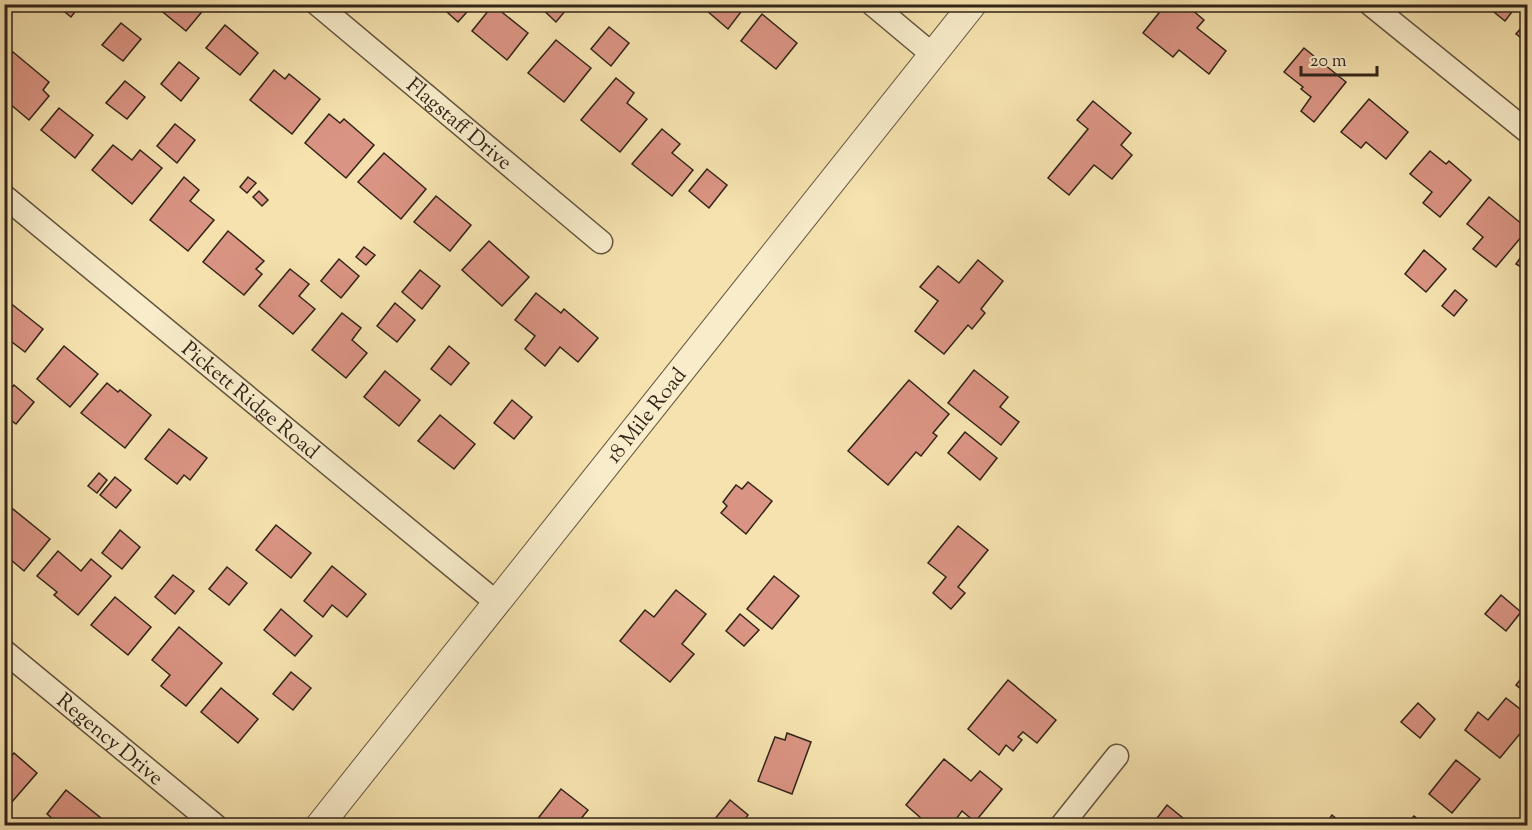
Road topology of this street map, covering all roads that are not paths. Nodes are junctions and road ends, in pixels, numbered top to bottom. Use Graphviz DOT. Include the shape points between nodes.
graph roads {
  1 [pos="317,4"];
  2 [pos="872,4"];
  3 [pos="973,4"];
  4 [pos="1370,4"];
  5 [pos="933,55"];
  6 [pos="1527,132"];
  7 [pos="4,196"];
  8 [pos="601,242"];
  9 [pos="496,603"];
  10 [pos="4,651"];
  11 [pos="1117,756"];
  12 [pos="216,825"];
  13 [pos="320,825"];
  14 [pos="1061,825"];
  1 -- 8 [label="street, Flagstaff Drive"];
  2 -- 5 [label="street"];
  3 -- 5 [label="street, 18 Mile Road"];
  4 -- 6 [label="street"];
  5 -- 9 [label="street, 18 Mile Road"];
  7 -- 9 [label="street, Pickett Ridge Road"];
  9 -- 13 [label="street, 18 Mile Road"];
  10 -- 12 [label="street, Regency Drive"];
  11 -- 14 [label="street"];
}
